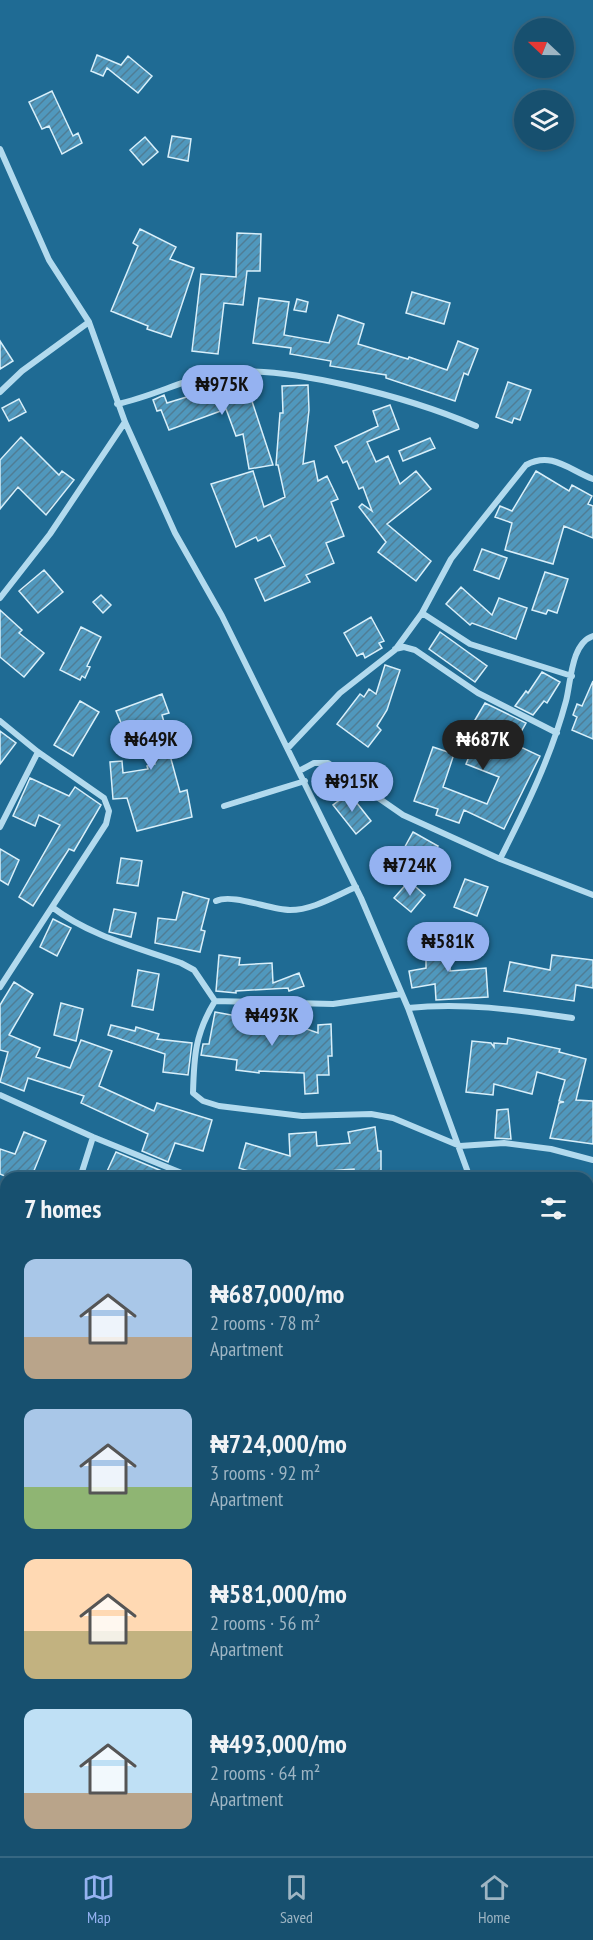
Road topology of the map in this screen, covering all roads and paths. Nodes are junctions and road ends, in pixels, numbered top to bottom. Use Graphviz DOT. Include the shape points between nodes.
graph roads {
  1 [pos="0,149"];
  2 [pos="89,322"];
  3 [pos="0,392"];
  4 [pos="117,404"];
  5 [pos="124,422"];
  6 [pos="476,426"];
  7 [pos="593,479"];
  8 [pos="0,598"];
  9 [pos="422,613"];
  10 [pos="593,636"];
  11 [pos="395,650"];
  12 [pos="572,676"];
  13 [pos="0,721"];
  14 [pos="557,733"];
  15 [pos="288,748"];
  16 [pos="39,752"];
  17 [pos="299,771"];
  18 [pos="304,782"];
  19 [pos="224,806"];
  20 [pos="0,827"];
  21 [pos="500,859"];
  22 [pos="356,887"];
  23 [pos="593,895"];
  24 [pos="216,901"];
  25 [pos="52,907"];
  26 [pos="0,987"];
  27 [pos="402,994"];
  28 [pos="215,1001"];
  29 [pos="408,1008"];
  30 [pos="572,1018"];
  31 [pos="0,1095"];
  32 [pos="93,1137"];
  33 [pos="460,1146"];
  34 [pos="593,1160"];
  35 [pos="82,1172"];
  36 [pos="179,1172"];
  37 [pos="468,1172"];
  1 -- 2 [label="street" via="49,260"];
  2 -- 3 [label="street"];
  2 -- 4 [label="street"];
  4 -- 5 [label="street"];
  4 -- 6 [label="street" via="213,374 244,370 276,373 431,407"];
  5 -- 8 [label="street" via="50,534"];
  5 -- 15 [label="street" via="175,533"];
  7 -- 9 [label="street" via="560,462 538,458 526,465 451,559"];
  9 -- 11 [label="street"];
  9 -- 12 [label="street" via="470,644"];
  10 -- 12 [label="street" via="581,643"];
  11 -- 14 [label="street" via="404,647 415,651 478,693"];
  11 -- 15 [label="street" via="340,693"];
  12 -- 14 [label="street"];
  13 -- 16 [label="street"];
  14 -- 21 [label="street" via="530,800"];
  15 -- 17 [label="street"];
  16 -- 20 [label="street"];
  16 -- 25 [label="street" via="104,798 108,811 106,824"];
  17 -- 18 [label="street"];
  17 -- 21 [label="street" via="314,763 328,763 403,815"];
  18 -- 19 [label="street"];
  18 -- 22 [label="street"];
  21 -- 23 [label="street"];
  22 -- 24 [label="street" via="306,908 289,910 229,899"];
  22 -- 27 [label="street"];
  25 -- 26 [label="street"];
  25 -- 28 [label="street" via="88,931 194,970"];
  27 -- 28 [label="street" via="333,1004"];
  27 -- 29 [label="street"];
  28 -- 33 [label="street" via="194,1051 194,1093 203,1101 302,1116 382,1116"];
  29 -- 30 [label="street" via="445,1004 495,1007"];
  29 -- 33 [label="street"];
  31 -- 32 [label="street"];
  32 -- 35 [label="street"];
  32 -- 36 [label="street"];
  33 -- 34 [label="street" via="504,1143"];
  33 -- 37 [label="street"];
}
